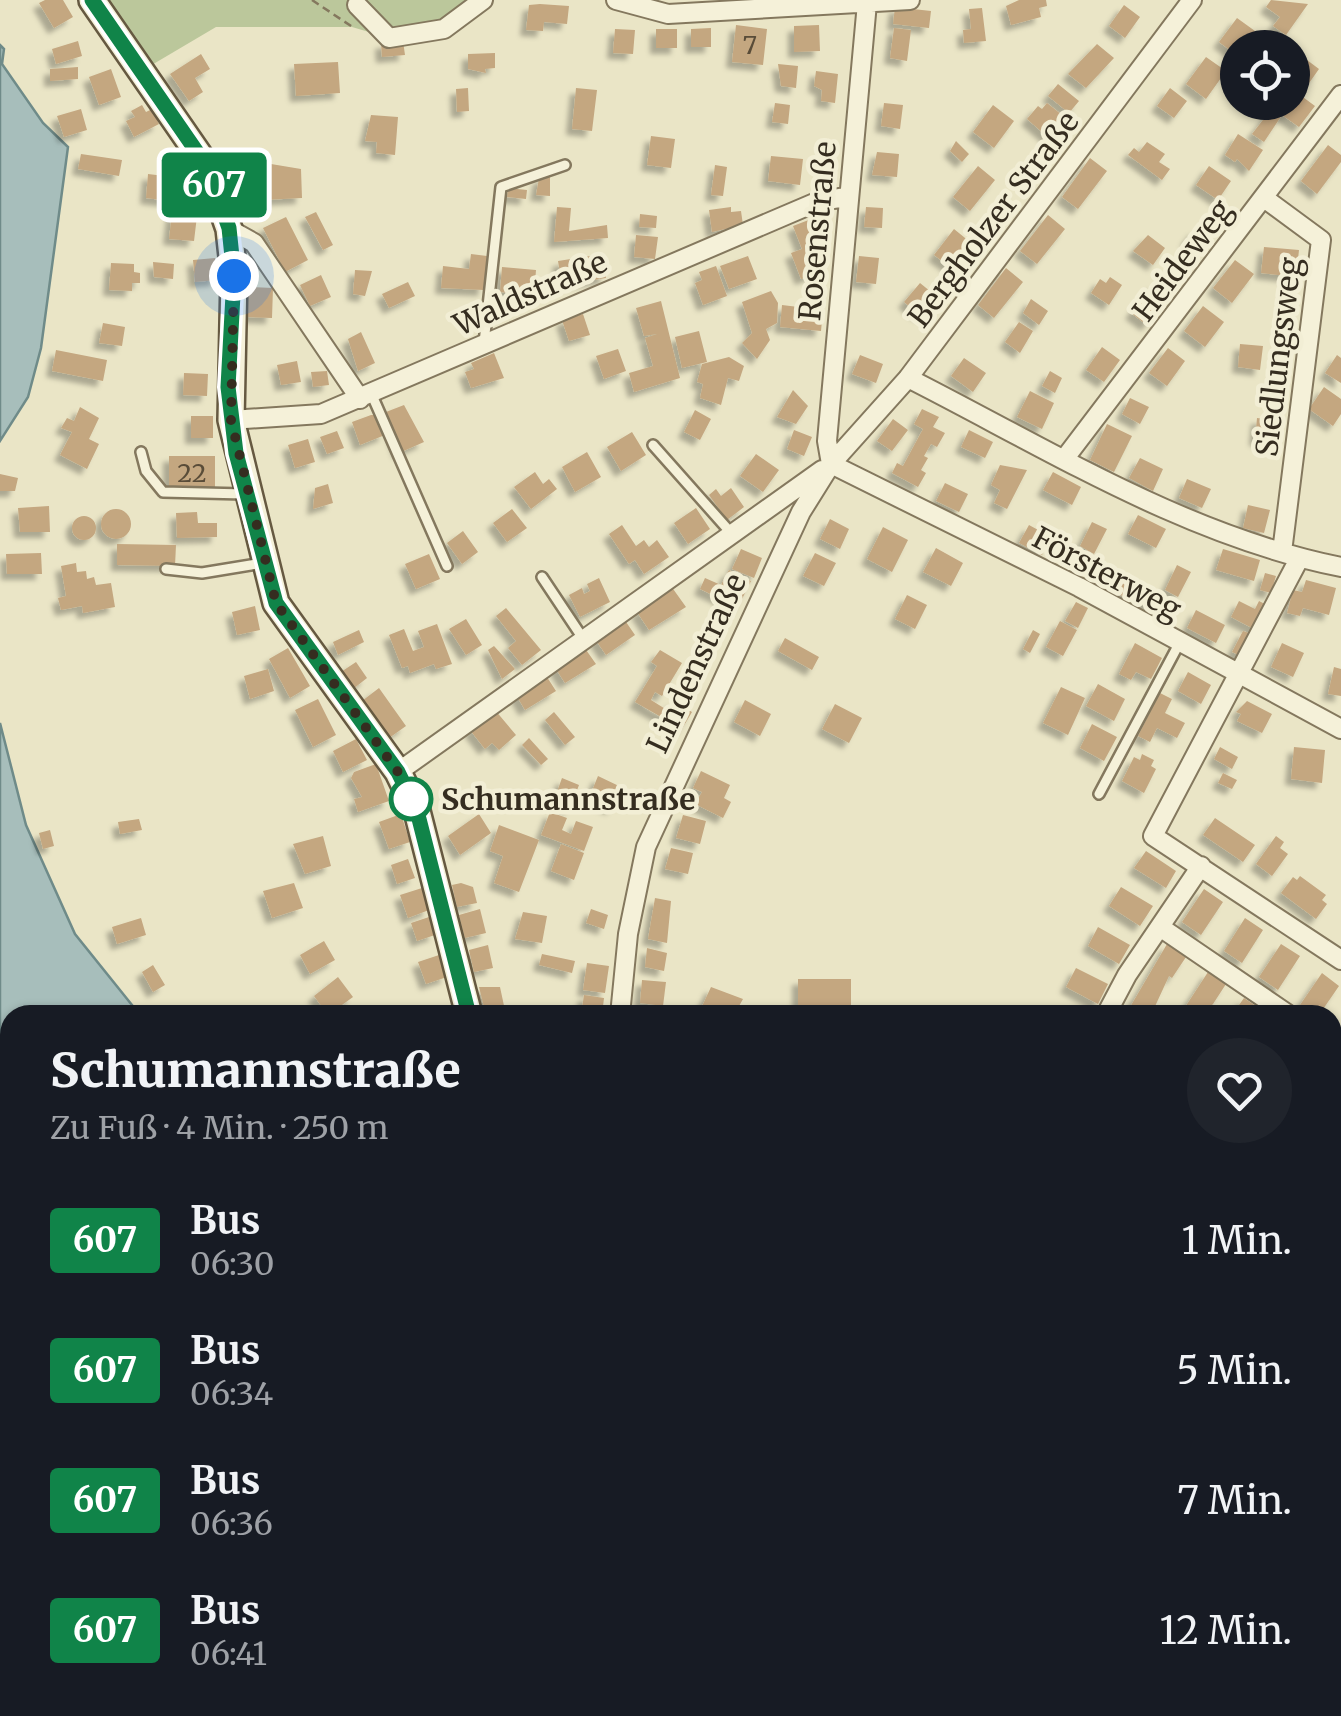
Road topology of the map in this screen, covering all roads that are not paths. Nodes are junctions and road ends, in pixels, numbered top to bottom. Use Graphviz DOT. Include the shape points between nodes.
graph roads {
  1 [pos="92,0"];
  2 [pos="483,0"];
  3 [pos="616,0"];
  4 [pos="910,0"];
  5 [pos="1192,0"];
  6 [pos="357,4"];
  7 [pos="867,4"];
  8 [pos="1341,95"];
  9 [pos="565,165"];
  10 [pos="847,197"];
  11 [pos="1264,198"];
  12 [pos="229,228"];
  13 [pos="484,343"];
  14 [pos="908,378"];
  15 [pos="365,396"];
  16 [pos="231,420"];
  17 [pos="653,444"];
  18 [pos="140,452"];
  19 [pos="1065,458"];
  20 [pos="831,464"];
  21 [pos="247,494"];
  22 [pos="732,534"];
  23 [pos="1290,555"];
  24 [pos="266,563"];
  25 [pos="446,566"];
  26 [pos="1341,567"];
  27 [pos="166,569"];
  28 [pos="542,577"];
  29 [pos="584,640"];
  30 [pos="1180,642"];
  31 [pos="1241,675"];
  32 [pos="1341,729"];
  33 [pos="398,772"];
  34 [pos="1099,794"];
  35 [pos="1201,866"];
  36 [pos="1160,927"];
  37 [pos="1341,960"];
  38 [pos="466,1005"];
  39 [pos="621,1005"];
  40 [pos="1112,1005"];
  41 [pos="1274,1005"];
  1 -- 12 [label="street" via="208,168"];
  2 -- 6 [label="street" via="444,28 389,38"];
  3 -- 7 [label="street" via="668,14"];
  4 -- 7 [label="street"];
  5 -- 14 [label="street, Bergholzer Straße"];
  7 -- 10 [label="street, Rosenstraße"];
  8 -- 11 [label="street, Heideweg"];
  9 -- 13 [label="lane" via="500,186"];
  10 -- 13 [label="street, Waldstraße" via="820,201"];
  10 -- 20 [label="street, Rosenstraße" via="827,440"];
  11 -- 19 [label="street, Heideweg"];
  11 -- 23 [label="street, Siedlungsweg" via="1321,240"];
  12 -- 15 [label="street" via="254,243"];
  12 -- 16 [label="street"];
  13 -- 15 [label="street, Waldstraße"];
  14 -- 19 [label="street"];
  14 -- 20 [label="street, Bergholzer Straße"];
  15 -- 16 [label="street, Waldstraße" via="298,418"];
  15 -- 25 [label="lane"];
  16 -- 21 [label="street"];
  17 -- 22 [label="lane"];
  18 -- 21 [label="lane" via="163,492"];
  19 -- 23 [label="street" via="1199,526"];
  20 -- 22 [label="street"];
  20 -- 30 [label="street, Försterweg"];
  20 -- 39 [label="street, Lindenstraße" via="801,512 646,847"];
  21 -- 24 [label="street"];
  22 -- 29 [label="street"];
  23 -- 26 [label="street"];
  23 -- 31 [label="street"];
  24 -- 27 [label="lane" via="202,572"];
  24 -- 33 [label="street" via="288,624"];
  28 -- 29 [label="lane"];
  29 -- 33 [label="street"];
  30 -- 31 [label="street, Försterweg"];
  30 -- 34 [label="lane"];
  31 -- 32 [label="street, Försterweg"];
  31 -- 35 [label="street" via="1153,836"];
  33 -- 38 [label="street" via="421,824"];
  35 -- 36 [label="street"];
  35 -- 37 [label="street"];
  36 -- 40 [label="street"];
  36 -- 41 [label="street"];
}
